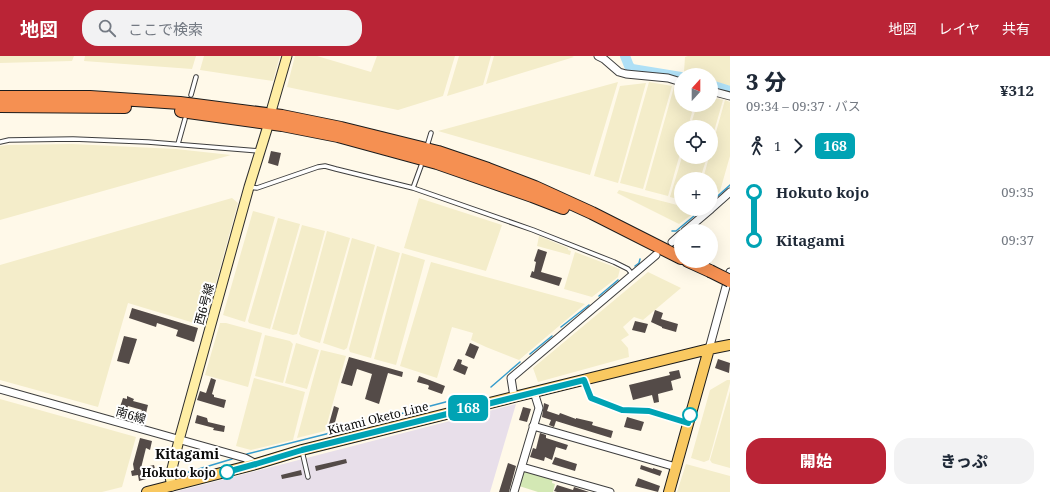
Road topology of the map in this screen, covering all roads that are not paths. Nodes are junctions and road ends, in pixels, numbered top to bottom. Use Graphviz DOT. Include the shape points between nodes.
graph roads {
  1 [pos="287,56"];
  2 [pos="598,56"];
  3 [pos="196,77"];
  4 [pos="674,80"];
  5 [pos="718,93"];
  6 [pos="191,95"];
  7 [pos="730,96"];
  8 [pos="0,97"];
  9 [pos="0,106"];
  10 [pos="88,106"];
  11 [pos="272,108"];
  12 [pos="0,113"];
  13 [pos="185,120"];
  14 [pos="267,129"];
  15 [pos="431,133"];
  16 [pos="0,142"];
  17 [pos="428,143"];
  18 [pos="178,144"];
  19 [pos="260,151"];
  20 [pos="421,166"];
  21 [pos="249,187"];
  22 [pos="413,188"];
  23 [pos="730,192"];
  24 [pos="718,203"];
  25 [pos="703,216"];
  26 [pos="693,224"];
  27 [pos="674,254"];
  28 [pos="656,255"];
  29 [pos="674,255"];
  30 [pos="703,268"];
  31 [pos="730,272"];
  32 [pos="633,275"];
  33 [pos="730,281"];
  34 [pos="730,341"];
  35 [pos="730,345"];
  36 [pos="708,349"];
  37 [pos="584,380"];
  38 [pos="0,389"];
  39 [pos="534,392"];
  40 [pos="514,396"];
  41 [pos="688,423"];
  42 [pos="533,426"];
  43 [pos="179,440"];
  44 [pos="302,450"];
  45 [pos="256,464"];
  46 [pos="522,467"];
  47 [pos="676,468"];
  48 [pos="308,476"];
  49 [pos="173,489"];
  50 [pos="147,492"];
  51 [pos="514,492"];
  52 [pos="610,492"];
  53 [pos="669,492"];
  1 -- 11 [label="street"];
  2 -- 4 [label="street" via="619,72"];
  3 -- 6 [label="lane"];
  5 -- 7 [label="street"];
  8 -- 27 [label="highway" via="90,96 180,103 282,116 341,128 438,152 488,169 592,213"];
  9 -- 10 [label="highway"];
  10 -- 12 [label="highway"];
  10 -- 29 [label="highway" via="181,111 282,125 338,136 437,163 532,196"];
  13 -- 18 [label="lane"];
  14 -- 19 [label="street, 西6号線"];
  15 -- 17 [label="lane"];
  16 -- 18 [label="lane" via="72,139"];
  18 -- 19 [label="lane"];
  19 -- 21 [label="street, 西6号線"];
  20 -- 22 [label="lane"];
  21 -- 22 [label="lane" via="257,188 325,166"];
  21 -- 43 [label="street, 西6号線"];
  22 -- 32 [label="lane" via="533,230 614,262 628,269"];
  23 -- 24 [label="street"];
  25 -- 26 [label="street"];
  28 -- 32 [label="street"];
  30 -- 33 [label="highway, bridge"];
  31 -- 36 [label="street"];
  32 -- 40 [label="street" via="511,378"];
  34 -- 36 [label="main road, Kitami Oketo Line"];
  35 -- 36 [label="main road, Kitami Oketo Line"];
  36 -- 37 [label="main road, Kitami Oketo Line"];
  36 -- 41 [label="main road"];
  37 -- 39 [label="main road, Kitami Oketo Line"];
  37 -- 41 [label="lane" via="591,398 622,410 649,411"];
  38 -- 43 [label="street, 南6線"];
  39 -- 40 [label="main road, Kitami Oketo Line"];
  39 -- 42 [label="street" via="539,408"];
  40 -- 44 [label="main road, Kitami Oketo Line"];
  41 -- 47 [label="main road"];
  42 -- 46 [label="street"];
  42 -- 47 [label="street"];
  43 -- 45 [label="street, 南6線" via="245,458"];
  43 -- 49 [label="street, 西6号線" via="170,477"];
  44 -- 45 [label="main road, Kitami Oketo Line"];
  44 -- 48 [label="lane"];
  45 -- 49 [label="main road, Kitami Oketo Line"];
  46 -- 51 [label="street"];
  46 -- 52 [label="street"];
  47 -- 53 [label="main road"];
  49 -- 50 [label="main road, Kitami Oketo Line"];
}
